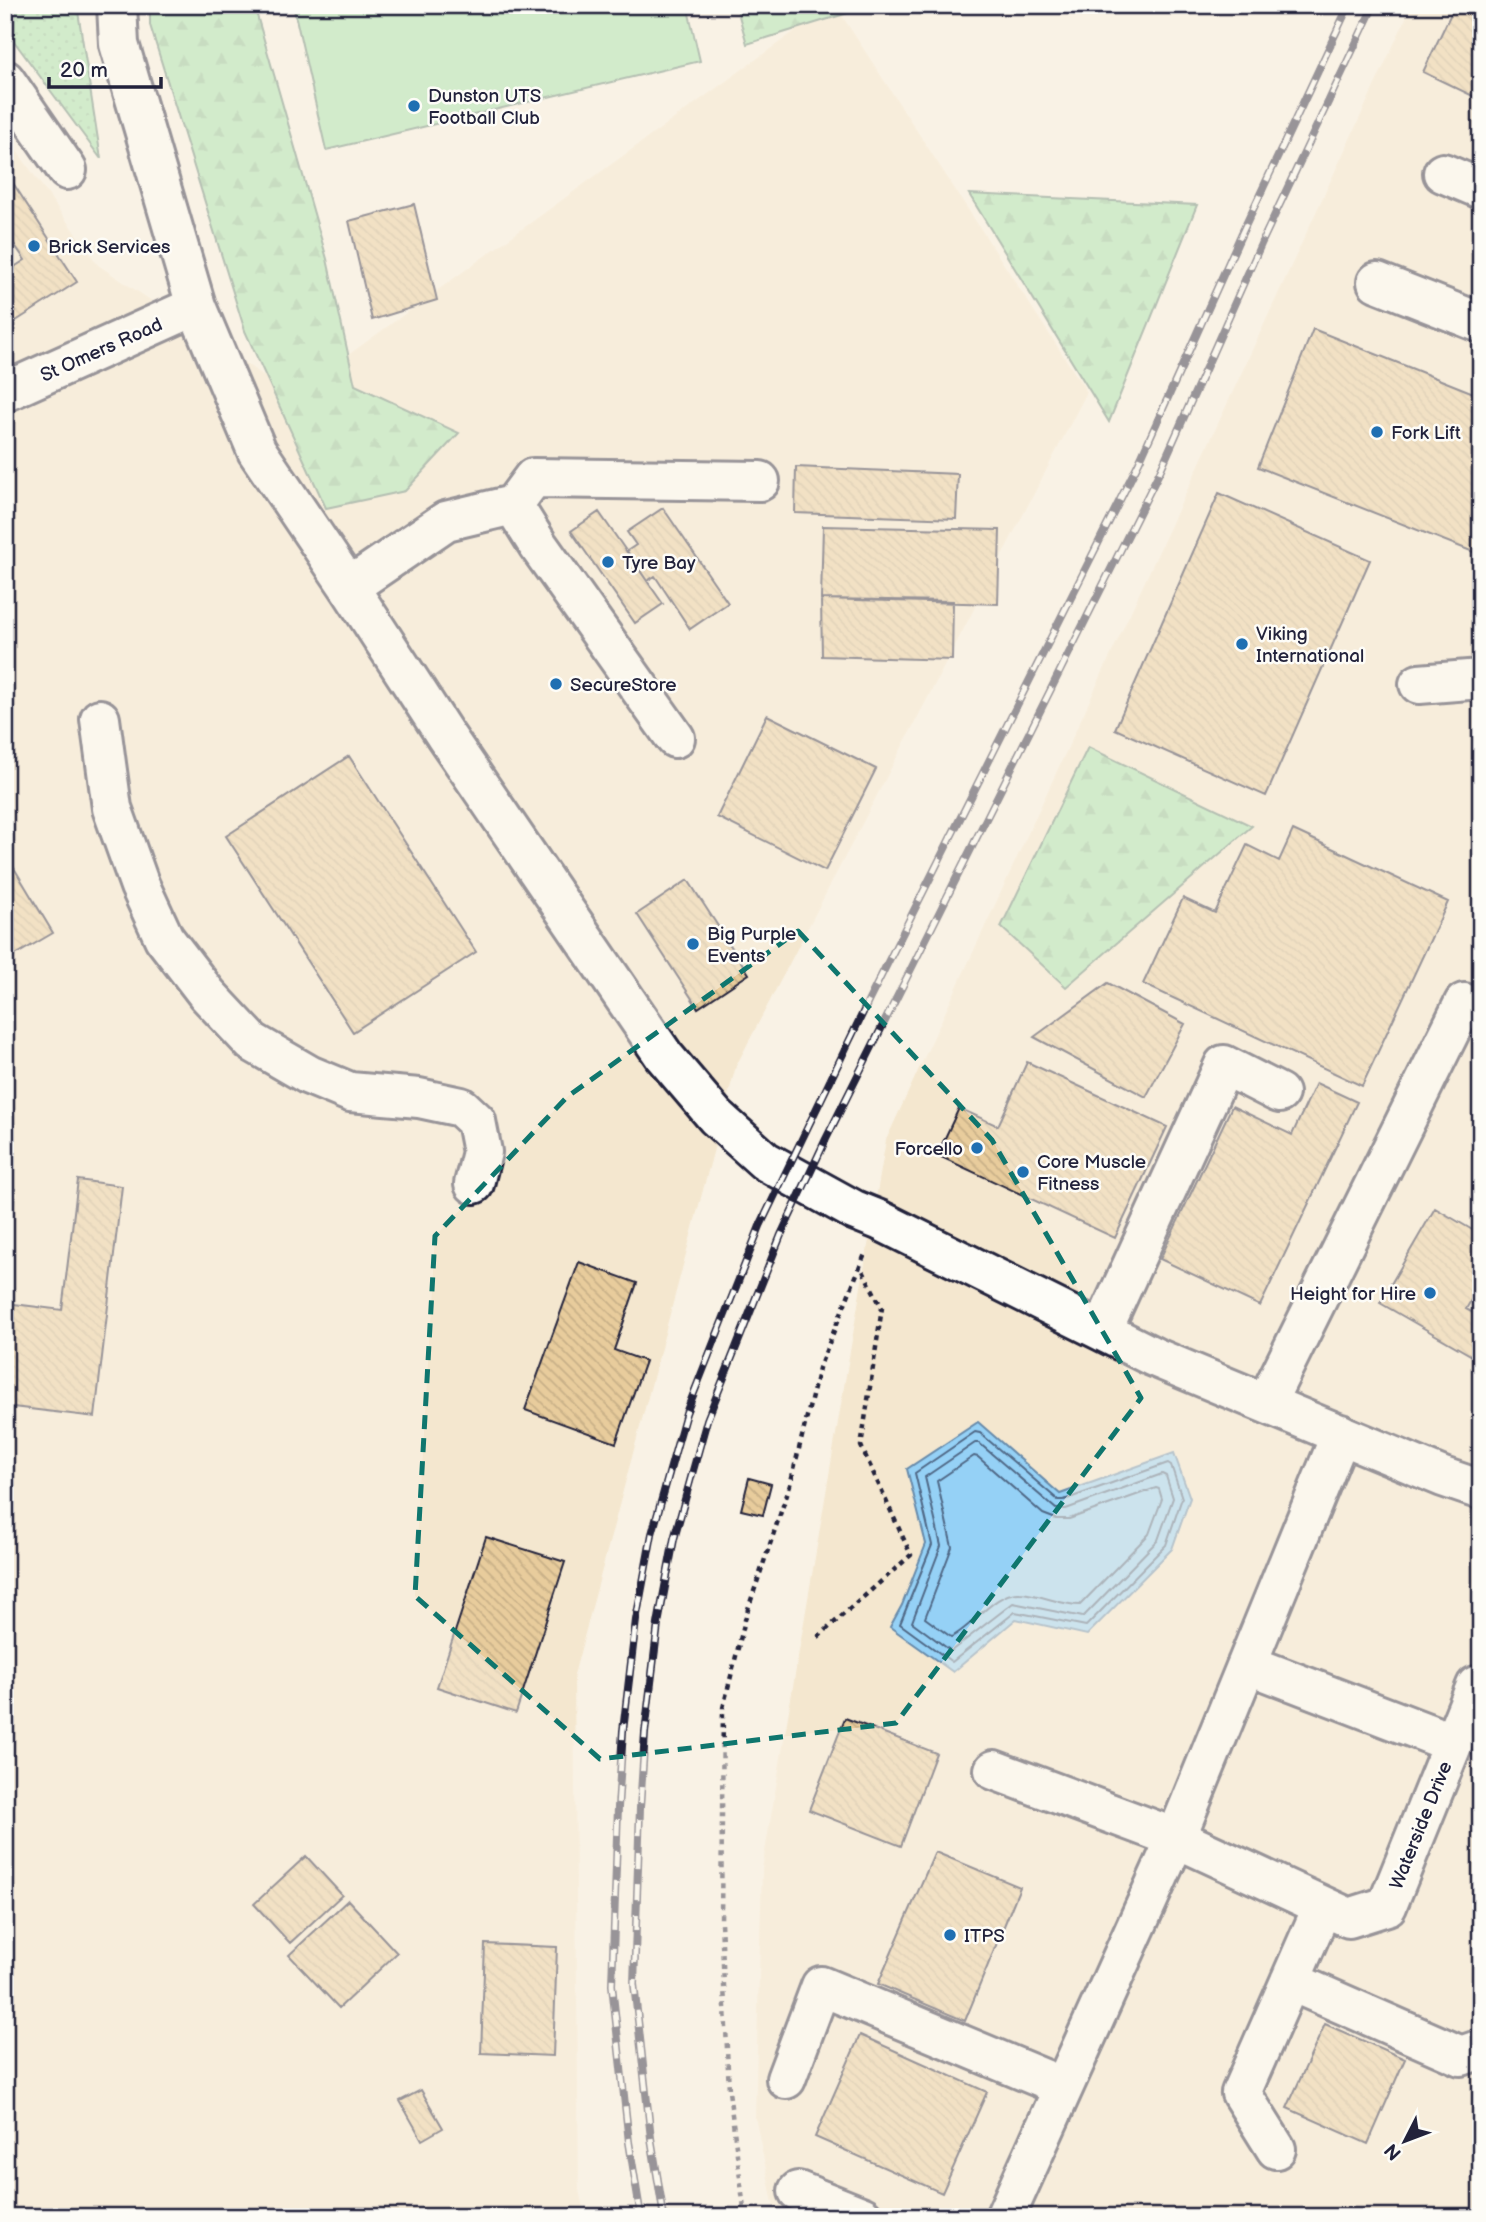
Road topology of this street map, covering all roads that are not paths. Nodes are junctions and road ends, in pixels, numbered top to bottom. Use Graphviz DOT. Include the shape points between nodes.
graph roads {
  1 [pos="117,5"];
  2 [pos="5,80"];
  3 [pos="67,170"];
  4 [pos="1443,173"];
  5 [pos="1481,189"];
  6 [pos="1377,282"];
  7 [pos="197,306"];
  8 [pos="1481,323"];
  9 [pos="5,392"];
  10 [pos="760,481"];
  11 [pos="513,505"];
  12 [pos="349,587"];
  13 [pos="1481,679"];
  14 [pos="1419,684"];
  15 [pos="100,719"];
  16 [pos="675,738"];
  17 [pos="1464,1003"];
  18 [pos="1279,1093"];
  19 [pos="474,1184"];
  20 [pos="1102,1331"];
  21 [pos="1266,1404"];
  22 [pos="1341,1434"];
  23 [pos="1481,1490"];
  24 [pos="1247,1664"];
  25 [pos="1476,1686"];
  26 [pos="1453,1743"];
  27 [pos="994,1770"];
  28 [pos="1176,1838"];
  29 [pos="1323,1906"];
  30 [pos="1290,1981"];
  31 [pos="1481,2049"];
  32 [pos="786,2079"];
  33 [pos="1063,2087"];
  34 [pos="1276,2149"];
  35 [pos="797,2191"];
  36 [pos="863,2217"];
  37 [pos="1005,2217"];
  1 -- 7 [label="street" via="119,44"];
  2 -- 3 [label="street"];
  4 -- 5 [label="street"];
  6 -- 8 [label="street"];
  7 -- 9 [label="street, St Omers Road"];
  7 -- 12 [label="street" via="257,451"];
  10 -- 11 [label="street" via="533,478"];
  11 -- 12 [label="street" via="446,521"];
  11 -- 16 [label="street"];
  12 -- 20 [label="street" via="673,1066 716,1117 765,1161 854,1210"];
  13 -- 14 [label="street"];
  15 -- 19 [label="street" via="112,808 140,886 164,938 207,994 252,1042 309,1075 350,1092 419,1098 461,1108 477,1121 482,1152"];
  17 -- 21 [label="street"];
  18 -- 20 [label="street" via="1224,1065"];
  20 -- 21 [label="street"];
  21 -- 22 [label="street"];
  22 -- 23 [label="street"];
  22 -- 24 [label="street"];
  24 -- 26 [label="street"];
  24 -- 28 [label="street"];
  25 -- 26 [label="street, Waterside Drive"];
  26 -- 29 [label="street, Waterside Drive" via="1387,1906 1349,1918"];
  27 -- 28 [label="street, Waterside Drive"];
  28 -- 29 [label="street, Waterside Drive"];
  28 -- 33 [label="street"];
  29 -- 30 [label="street"];
  30 -- 31 [label="street" via="1461,2056"];
  30 -- 34 [label="street" via="1241,2093"];
  32 -- 33 [label="street" via="821,1986"];
  33 -- 37 [label="street"];
  35 -- 36 [label="street"];
}
